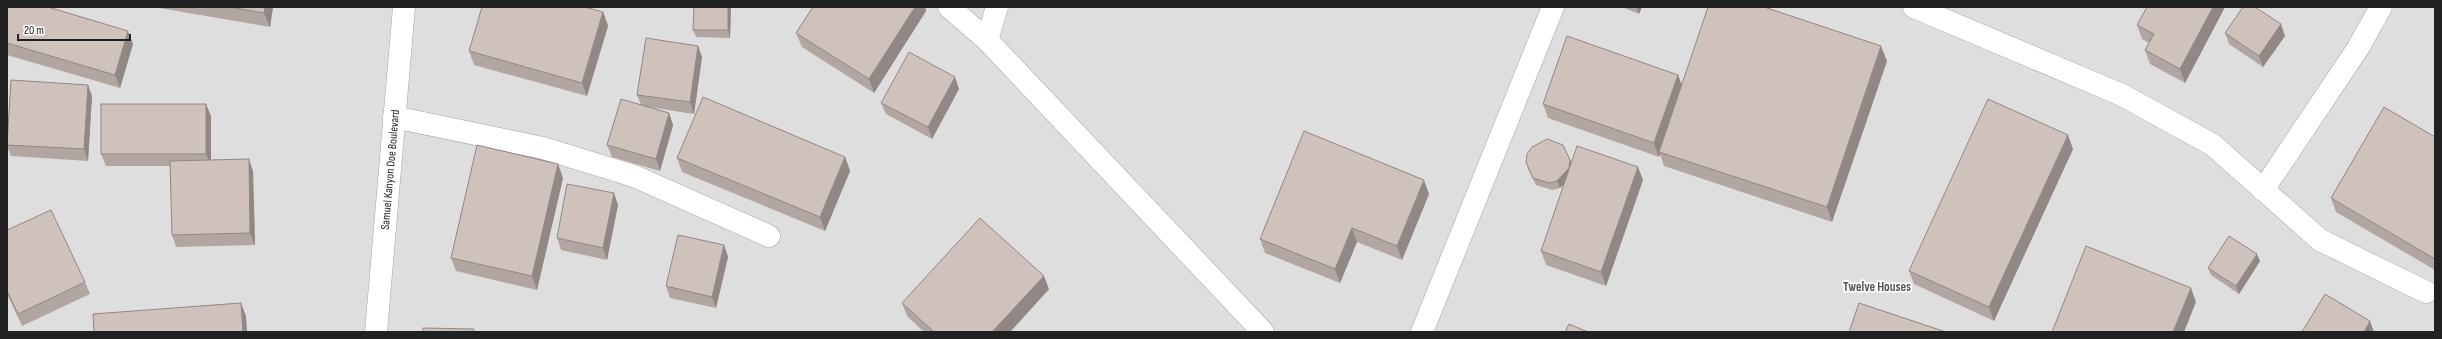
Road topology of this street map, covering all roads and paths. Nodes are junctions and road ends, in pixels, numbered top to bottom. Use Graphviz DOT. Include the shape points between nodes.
graph roads {
  1 [pos="404,7"];
  2 [pos="949,7"];
  3 [pos="997,7"];
  4 [pos="1553,7"];
  5 [pos="1914,7"];
  6 [pos="2381,7"];
  7 [pos="987,40"];
  8 [pos="394,117"];
  9 [pos="2263,190"];
  10 [pos="769,236"];
  11 [pos="2426,292"];
  12 [pos="376,332"];
  13 [pos="1263,332"];
  14 [pos="1422,332"];
  1 -- 8 [label="street, Samuel Kanyon Doe Boulevard"];
  2 -- 7 [label="street"];
  3 -- 7 [label="street"];
  4 -- 14 [label="street"];
  5 -- 9 [label="street" via="2122,95 2213,145"];
  6 -- 9 [label="street" via="2358,48"];
  7 -- 13 [label="street"];
  8 -- 10 [label="street" via="543,148 634,176"];
  8 -- 12 [label="street, Samuel Kanyon Doe Boulevard"];
  9 -- 11 [label="street" via="2320,240"];
}
